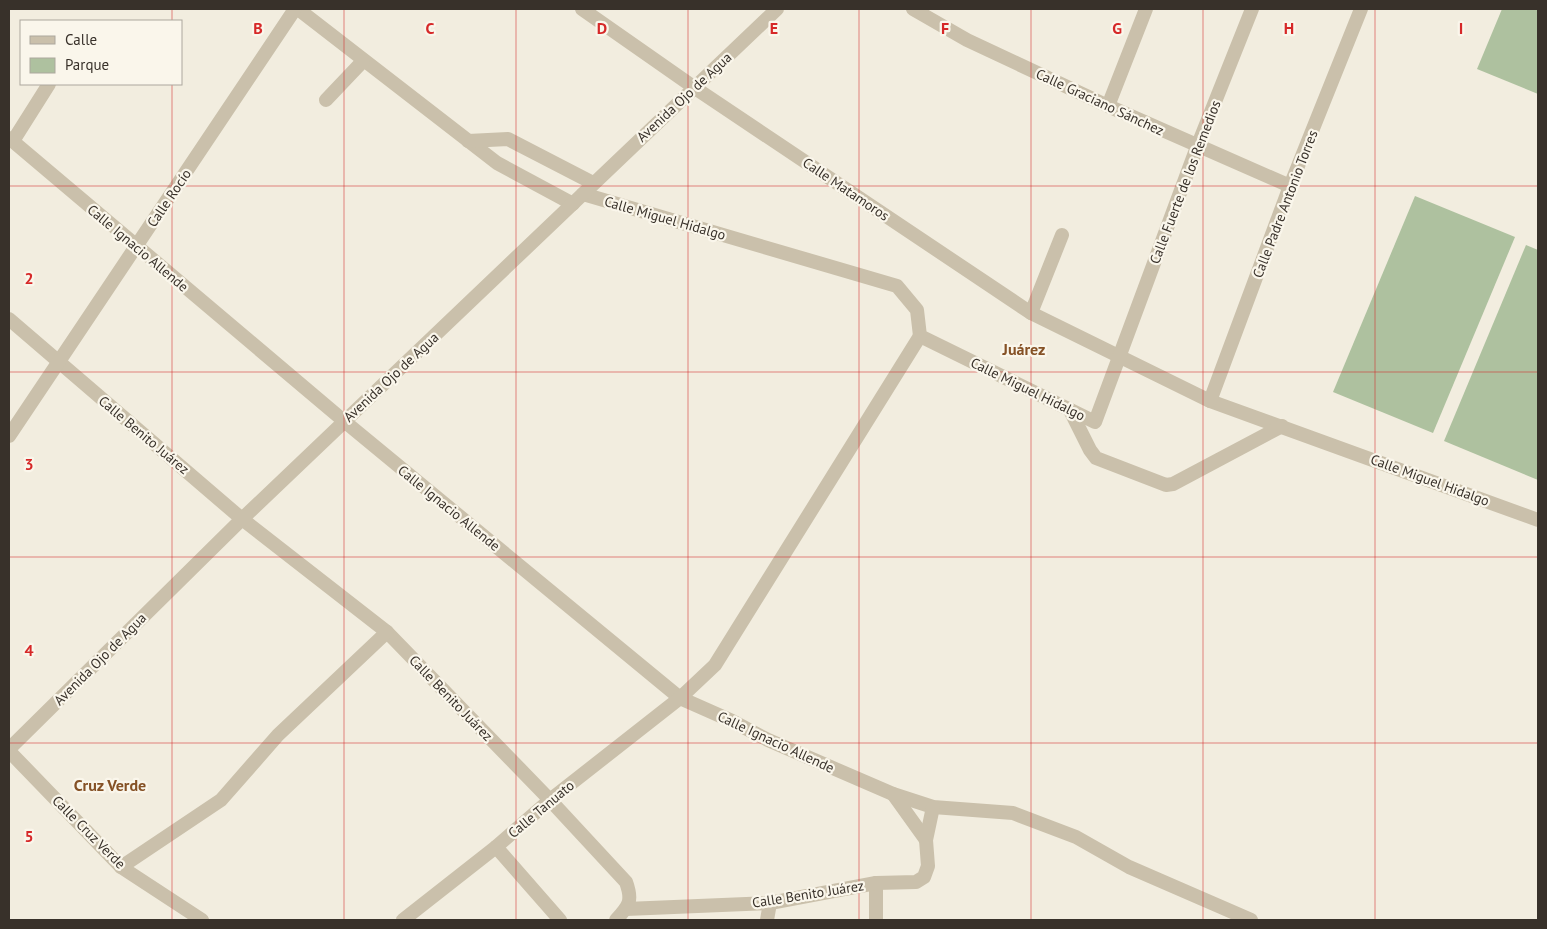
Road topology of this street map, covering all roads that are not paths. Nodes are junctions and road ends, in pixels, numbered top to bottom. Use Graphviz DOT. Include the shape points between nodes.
graph roads {
  1 [pos="296,9"];
  2 [pos="582,9"];
  3 [pos="777,9"];
  4 [pos="913,9"];
  5 [pos="1146,9"];
  6 [pos="1252,9"];
  7 [pos="1361,9"];
  8 [pos="363,60"];
  9 [pos="48,85"];
  10 [pos="695,88"];
  11 [pos="326,100"];
  12 [pos="1108,106"];
  13 [pos="11,140"];
  14 [pos="468,141"];
  15 [pos="1197,147"];
  16 [pos="593,182"];
  17 [pos="1290,186"];
  18 [pos="578,199"];
  19 [pos="1062,235"];
  20 [pos="136,247"];
  21 [pos="1031,313"];
  22 [pos="9,319"];
  23 [pos="920,336"];
  24 [pos="1119,355"];
  25 [pos="59,362"];
  26 [pos="1210,401"];
  27 [pos="1070,410"];
  28 [pos="344,421"];
  29 [pos="1282,426"];
  30 [pos="9,436"];
  31 [pos="242,519"];
  32 [pos="1538,520"];
  33 [pos="387,632"];
  34 [pos="680,698"];
  35 [pos="9,750"];
  36 [pos="893,794"];
  37 [pos="550,800"];
  38 [pos="933,807"];
  39 [pos="926,840"];
  40 [pos="496,847"];
  41 [pos="121,867"];
  42 [pos="876,883"];
  43 [pos="770,903"];
  44 [pos="626,908"];
  45 [pos="202,920"];
  46 [pos="403,920"];
  47 [pos="560,920"];
  48 [pos="616,920"];
  49 [pos="767,920"];
  50 [pos="876,920"];
  51 [pos="1251,920"];
  1 -- 8 [label="street, Calle Miguel Hidalgo"];
  1 -- 20 [label="street, Calle Rocío"];
  2 -- 10 [label="street, Calle Matamoros"];
  3 -- 10 [label="street, Avenida Ojo de Agua"];
  4 -- 12 [label="street, Calle Graciano Sánchez" via="967,40"];
  5 -- 12 [label="street"];
  6 -- 15 [label="street, Calle Fuerte de los Remedios"];
  7 -- 17 [label="street, Calle Padre Antonio Torres"];
  8 -- 11 [label="street"];
  8 -- 14 [label="street, Calle Miguel Hidalgo"];
  9 -- 13 [label="street"];
  10 -- 16 [label="street, Avenida Ojo de Agua"];
  10 -- 21 [label="street, Calle Matamoros"];
  12 -- 15 [label="street, Calle Graciano Sánchez"];
  13 -- 20 [label="street, Calle Ignacio Allende"];
  14 -- 16 [label="street, Calle Miguel Hidalgo" via="508,139"];
  14 -- 18 [label="street, Calle Miguel Hidalgo" via="497,163"];
  15 -- 17 [label="street, Calle Graciano Sánchez"];
  15 -- 24 [label="street, Calle Fuerte de los Remedios"];
  16 -- 18 [label="street, Avenida Ojo de Agua"];
  17 -- 26 [label="street, Calle Padre Antonio Torres"];
  18 -- 23 [label="street, Calle Miguel Hidalgo" via="896,286 917,310"];
  18 -- 28 [label="street, Avenida Ojo de Agua"];
  19 -- 21 [label="street"];
  20 -- 25 [label="street, Calle Rocío"];
  20 -- 28 [label="street, Calle Ignacio Allende"];
  21 -- 24 [label="street, Calle Matamoros"];
  22 -- 25 [label="street, Calle Benito Juárez"];
  23 -- 27 [label="street, Calle Miguel Hidalgo"];
  23 -- 34 [label="street, Calle Tanuato" via="715,665"];
  24 -- 26 [label="street, Calle Miguel Hidalgo"];
  24 -- 27 [label="street, Calle Miguel Hidalgo" via="1095,422"];
  25 -- 30 [label="street, Calle Rocío"];
  25 -- 31 [label="street, Calle Benito Juárez"];
  26 -- 29 [label="street, Calle Miguel Hidalgo"];
  27 -- 29 [label="street" via="1096,458 1166,486"];
  28 -- 31 [label="street, Avenida Ojo de Agua"];
  28 -- 34 [label="street, Calle Ignacio Allende"];
  29 -- 32 [label="street, Calle Miguel Hidalgo"];
  31 -- 33 [label="street, Calle Benito Juárez"];
  31 -- 35 [label="street, Avenida Ojo de Agua"];
  33 -- 37 [label="street, Calle Benito Juárez"];
  33 -- 41 [label="street" via="278,734 221,800"];
  34 -- 36 [label="street, Calle Ignacio Allende"];
  34 -- 37 [label="street, Calle Tanuato"];
  35 -- 41 [label="street, Calle Cruz Verde"];
  36 -- 38 [label="street, Calle Ignacio Allende"];
  36 -- 39 [label="street"];
  37 -- 40 [label="street, Calle Tanuato"];
  37 -- 44 [label="street, Calle Benito Juárez" via="626,882 630,894"];
  38 -- 39 [label="street"];
  38 -- 51 [label="street, Calle Ignacio Allende" via="1013,813 1076,837 1129,867"];
  39 -- 42 [label="street, Calle Benito Juárez" via="928,866 924,877 916,882"];
  40 -- 46 [label="street, Calle Tanuato"];
  40 -- 47 [label="street"];
  41 -- 45 [label="street, Calle Cruz Verde"];
  42 -- 43 [label="street, Calle Benito Juárez"];
  42 -- 50 [label="street"];
  43 -- 44 [label="street, Calle Benito Juárez"];
  43 -- 49 [label="street"];
  44 -- 48 [label="street"];
}
